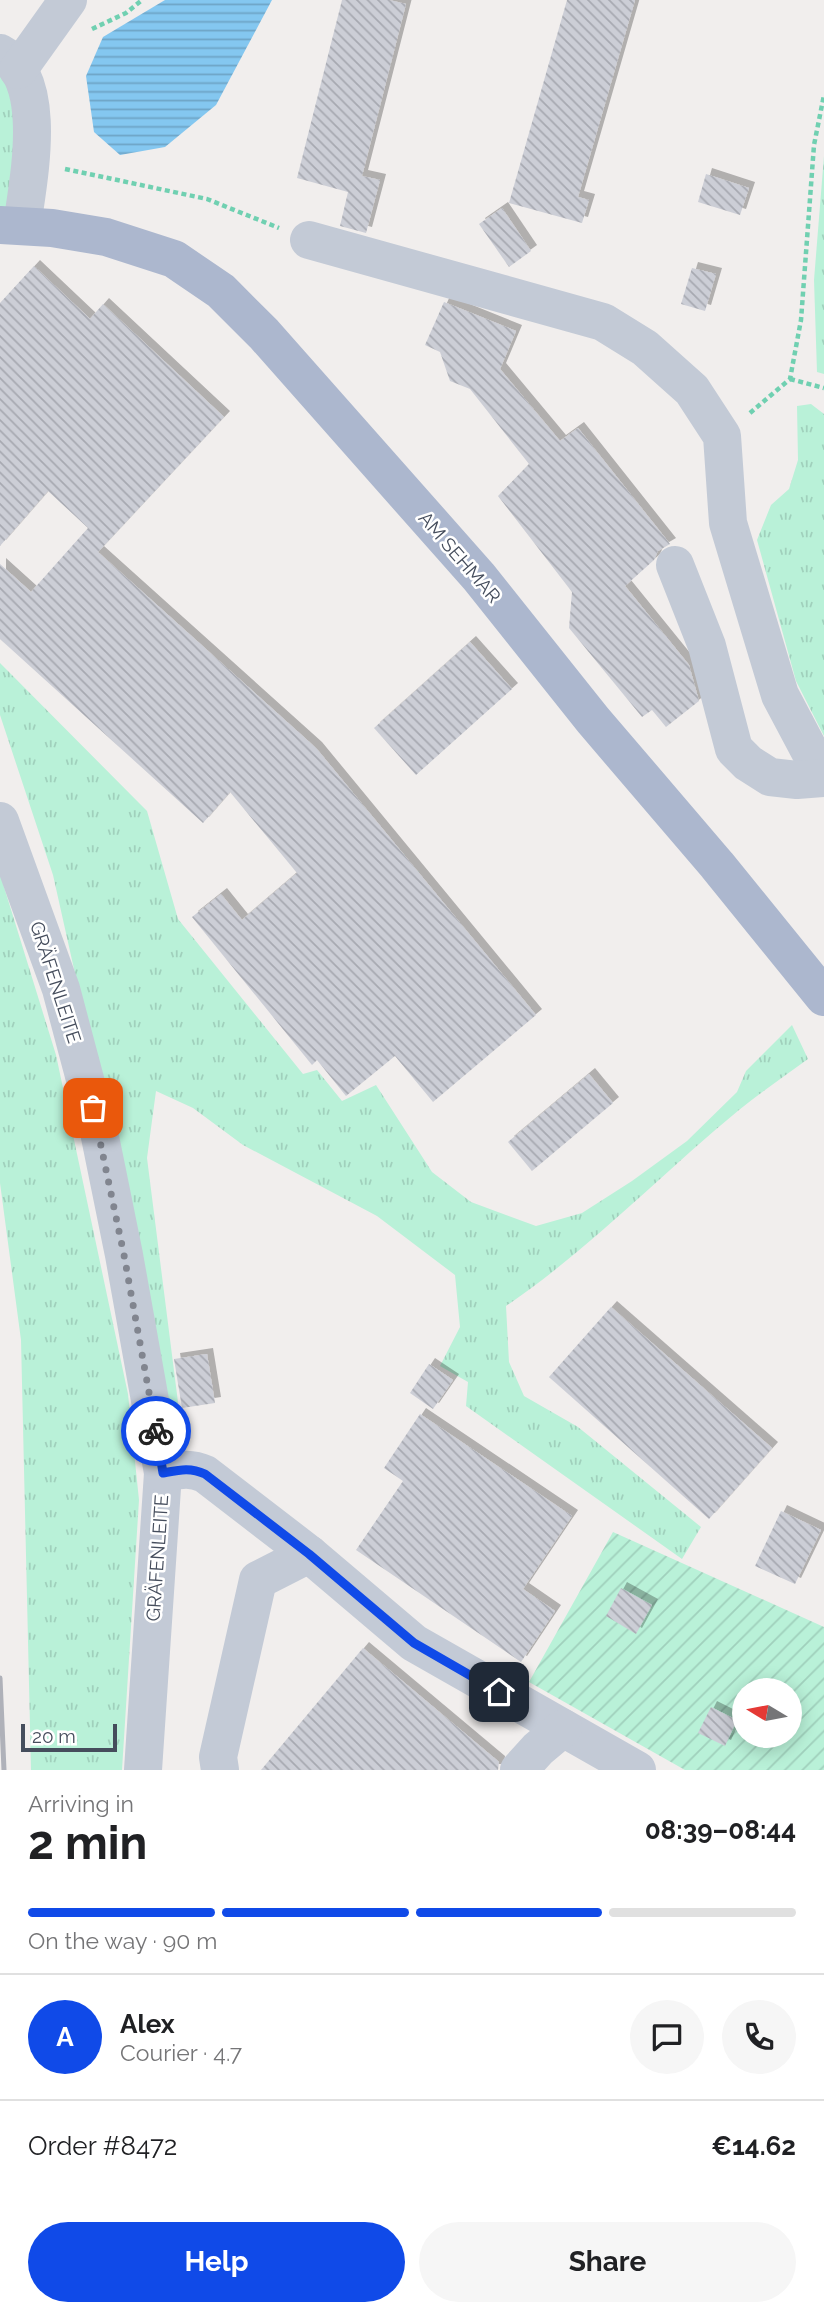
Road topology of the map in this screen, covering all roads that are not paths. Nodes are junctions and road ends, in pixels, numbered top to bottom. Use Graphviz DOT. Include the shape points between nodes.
graph roads {
  1 [pos="79,15"];
  2 [pos="9,62"];
  3 [pos="11,225"];
  4 [pos="309,240"];
  5 [pos="675,565"];
  6 [pos="824,778"];
  7 [pos="0,821"];
  8 [pos="824,997"];
  9 [pos="163,1473"];
  10 [pos="309,1554"];
  11 [pos="563,1728"];
  12 [pos="143,1770"];
  13 [pos="220,1770"];
  14 [pos="519,1770"];
  15 [pos="637,1770"];
  1 -- 2 [label="street"];
  2 -- 3 [label="street" via="29,93 33,141 48,163"];
  3 -- 8 [label="main road, AM SEHMAR" via="106,237 174,259 221,291 479,577"];
  4 -- 6 [label="street" via="603,322 645,348 692,390 722,436 728,523 780,695"];
  5 -- 6 [label="street" via="707,646 734,749 770,777"];
  7 -- 9 [label="street, GRÄFENLEITE" via="61,989 99,1132"];
  9 -- 10 [label="street" via="185,1469 205,1474"];
  9 -- 12 [label="street, GRÄFENLEITE"];
  10 -- 11 [label="street" via="414,1643"];
  10 -- 13 [label="street" via="257,1580 218,1756"];
  11 -- 14 [label="street"];
  11 -- 15 [label="street"];
}
